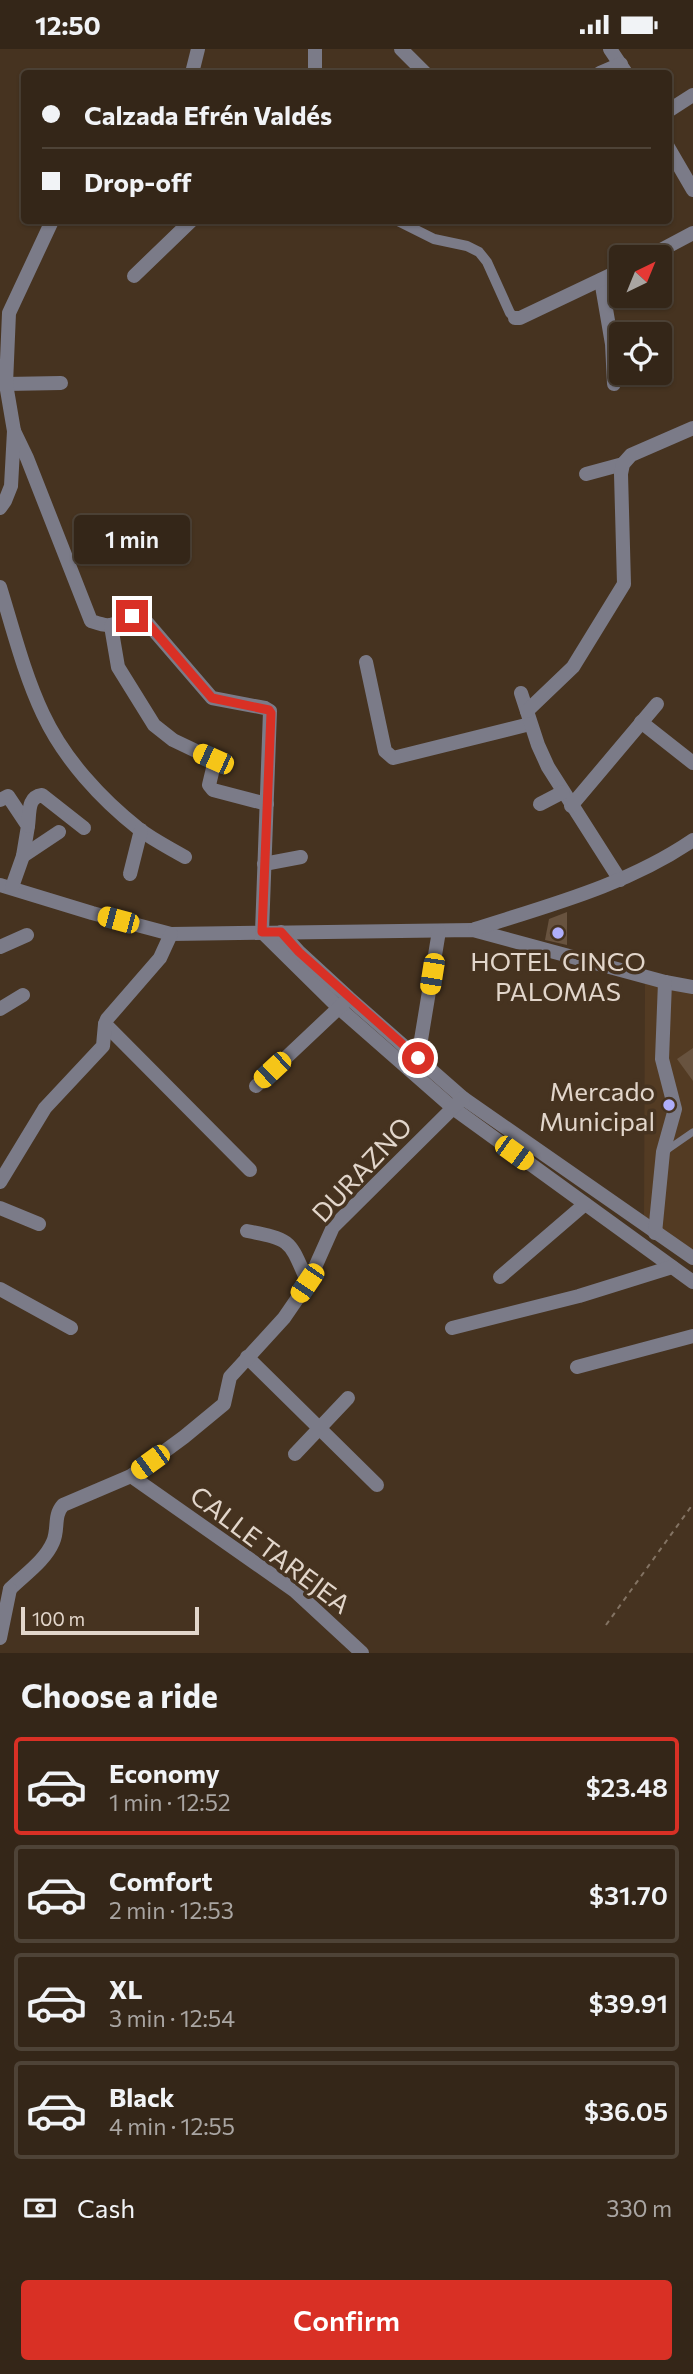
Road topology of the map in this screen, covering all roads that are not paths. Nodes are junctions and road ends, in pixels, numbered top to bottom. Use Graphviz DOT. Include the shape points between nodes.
graph roads {
  1 [pos="198,49"];
  2 [pos="314,49"];
  3 [pos="401,49"];
  4 [pos="610,49"];
  5 [pos="623,69"];
  6 [pos="192,70"];
  7 [pos="315,70"];
  8 [pos="422,70"];
  9 [pos="693,95"];
  10 [pos="672,108"];
  11 [pos="672,154"];
  12 [pos="693,190"];
  13 [pos="51,224"];
  14 [pos="188,224"];
  15 [pos="404,224"];
  16 [pos="693,233"];
  17 [pos="670,245"];
  18 [pos="609,276"];
  19 [pos="134,277"];
  20 [pos="601,280"];
  21 [pos="514,318"];
  22 [pos="609,327"];
  23 [pos="61,383"];
  24 [pos="6,384"];
  25 [pos="693,428"];
  26 [pos="13,431"];
  27 [pos="623,464"];
  28 [pos="586,474"];
  29 [pos="0,507"];
  30 [pos="0,587"];
  31 [pos="111,626"];
  32 [pos="366,662"];
  33 [pos="521,693"];
  34 [pos="657,704"];
  35 [pos="529,718"];
  36 [pos="641,722"];
  37 [pos="693,762"];
  38 [pos="563,792"];
  39 [pos="0,800"];
  40 [pos="267,804"];
  41 [pos="540,804"];
  42 [pos="571,806"];
  43 [pos="29,826"];
  44 [pos="84,828"];
  45 [pos="141,830"];
  46 [pos="59,832"];
  47 [pos="693,840"];
  48 [pos="23,856"];
  49 [pos="185,857"];
  50 [pos="301,857"];
  51 [pos="264,864"];
  52 [pos="130,874"];
  53 [pos="620,880"];
  54 [pos="6,886"];
  55 [pos="473,930"];
  56 [pos="439,931"];
  57 [pos="262,932"];
  58 [pos="281,932"];
  59 [pos="171,934"];
  60 [pos="27,935"];
  61 [pos="0,947"];
  62 [pos="665,982"];
  63 [pos="693,987"];
  64 [pos="23,995"];
  65 [pos="344,1003"];
  66 [pos="0,1009"];
  67 [pos="105,1024"];
  68 [pos="418,1058"];
  69 [pos="256,1086"];
  70 [pos="458,1103"];
  71 [pos="693,1132"];
  72 [pos="663,1152"];
  73 [pos="564,1168"];
  74 [pos="250,1170"];
  75 [pos="0,1182"];
  76 [pos="555,1182"];
  77 [pos="585,1204"];
  78 [pos="0,1208"];
  79 [pos="39,1224"];
  80 [pos="247,1231"];
  81 [pos="655,1233"];
  82 [pos="693,1258"];
  83 [pos="672,1267"];
  84 [pos="500,1277"];
  85 [pos="693,1282"];
  86 [pos="307,1283"];
  87 [pos="0,1289"];
  88 [pos="71,1328"];
  89 [pos="452,1328"];
  90 [pos="693,1336"];
  91 [pos="247,1357"];
  92 [pos="577,1367"];
  93 [pos="348,1398"];
  94 [pos="320,1428"];
  95 [pos="295,1454"];
  96 [pos="131,1476"];
  97 [pos="377,1485"];
  98 [pos="5,1585"];
  99 [pos="0,1638"];
  100 [pos="362,1653"];
  1 -- 6 [label="street"];
  2 -- 7 [label="street"];
  3 -- 8 [label="street"];
  4 -- 5 [label="street"];
  9 -- 10 [label="street"];
  11 -- 12 [label="street"];
  13 -- 24 [label="street" via="9,313"];
  14 -- 19 [label="street"];
  15 -- 21 [label="street" via="434,239 479,252"];
  16 -- 17 [label="street"];
  18 -- 20 [label="street"];
  20 -- 21 [label="street"];
  20 -- 22 [label="street"];
  23 -- 24 [label="street"];
  24 -- 26 [label="street"];
  25 -- 27 [label="street"];
  26 -- 29 [label="street" via="11,486"];
  26 -- 31 [label="street" via="89,618"];
  27 -- 28 [label="street"];
  27 -- 35 [label="street" via="624,584 573,667"];
  30 -- 45 [label="street" via="44,717 99,793"];
  31 -- 40 [label="street" via="118,667 154,725 173,740 215,760 212,789"];
  31 -- 40 [label="street" via="132,616 141,617 212,698 269,710"];
  32 -- 35 [label="street" via="385,751 393,758"];
  33 -- 35 [label="street"];
  34 -- 36 [label="street"];
  35 -- 38 [label="street"];
  36 -- 37 [label="street"];
  36 -- 42 [label="street"];
  38 -- 41 [label="street"];
  38 -- 42 [label="street"];
  39 -- 43 [label="street" via="9,797"];
  40 -- 51 [label="street"];
  42 -- 53 [label="street"];
  43 -- 44 [label="street" via="31,801 43,795"];
  43 -- 48 [label="street"];
  45 -- 49 [label="street"];
  45 -- 52 [label="street"];
  46 -- 48 [label="street"];
  47 -- 53 [label="street"];
  48 -- 54 [label="street"];
  50 -- 51 [label="street"];
  51 -- 57 [label="street"];
  53 -- 55 [label="street"];
  54 -- 59 [label="street"];
  55 -- 56 [label="street"];
  55 -- 62 [label="street"];
  56 -- 58 [label="street"];
  56 -- 68 [label="street"];
  57 -- 58 [label="street"];
  57 -- 59 [label="street"];
  57 -- 65 [label="street"];
  58 -- 65 [label="street"];
  59 -- 67 [label="street" via="160,958"];
  60 -- 61 [label="street"];
  62 -- 63 [label="street"];
  62 -- 72 [label="street" via="662,1059 675,1106"];
  64 -- 66 [label="street"];
  65 -- 68 [label="street"];
  65 -- 69 [label="street"];
  65 -- 70 [label="street"];
  67 -- 74 [label="street"];
  67 -- 75 [label="street" via="103,1047 45,1108"];
  68 -- 70 [label="street"];
  70 -- 73 [label="street"];
  70 -- 76 [label="street"];
  70 -- 86 [label="street, DURAZNO" via="332,1227"];
  71 -- 72 [label="lane"];
  72 -- 81 [label="street"];
  73 -- 76 [label="street"];
  73 -- 81 [label="street"];
  76 -- 77 [label="street"];
  77 -- 83 [label="street"];
  77 -- 84 [label="street"];
  78 -- 79 [label="street"];
  80 -- 86 [label="street" via="280,1237 288,1243"];
  81 -- 82 [label="street"];
  83 -- 85 [label="street"];
  83 -- 89 [label="street"];
  86 -- 91 [label="street, DURAZNO" via="276,1327"];
  87 -- 88 [label="street"];
  90 -- 92 [label="street"];
  91 -- 94 [label="street"];
  91 -- 96 [label="street, DURAZNO" via="229,1378 224,1403"];
  93 -- 94 [label="street"];
  94 -- 95 [label="street"];
  94 -- 97 [label="street"];
  96 -- 98 [label="street" via="63,1504 50,1548"];
  96 -- 100 [label="street, CALLE TAREJEA" via="295,1591"];
  98 -- 99 [label="street"];
}
